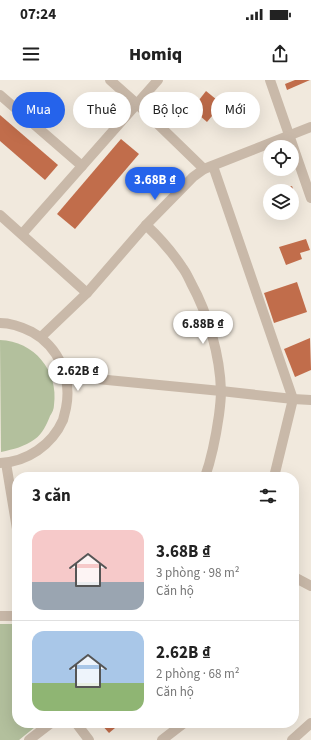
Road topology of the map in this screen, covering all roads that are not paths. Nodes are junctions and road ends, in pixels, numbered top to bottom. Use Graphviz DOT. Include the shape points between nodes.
graph roads {
  1 [pos="110,80"];
  2 [pos="158,80"];
  3 [pos="270,80"];
  4 [pos="0,95"];
  5 [pos="137,104"];
  6 [pos="311,127"];
  7 [pos="289,135"];
  8 [pos="82,166"];
  9 [pos="208,167"];
  10 [pos="311,198"];
  11 [pos="0,215"];
  12 [pos="146,225"];
  13 [pos="22,234"];
  14 [pos="87,293"];
  15 [pos="0,323"];
  16 [pos="41,337"];
  17 [pos="66,376"];
  18 [pos="221,391"];
  19 [pos="293,399"];
  20 [pos="311,400"];
  21 [pos="3,463"];
  22 [pos="207,472"];
  23 [pos="275,472"];
  24 [pos="12,505"];
  25 [pos="299,580"];
  26 [pos="311,586"];
  27 [pos="0,616"];
  28 [pos="12,616"];
  29 [pos="311,723"];
  30 [pos="45,728"];
  31 [pos="80,728"];
  32 [pos="178,728"];
  33 [pos="29,740"];
  34 [pos="89,740"];
  35 [pos="162,740"];
  36 [pos="292,740"];
  1 -- 5 [label="street"];
  2 -- 5 [label="street"];
  3 -- 7 [label="street"];
  4 -- 8 [label="street"];
  5 -- 8 [label="street"];
  5 -- 9 [label="street"];
  6 -- 7 [label="street"];
  7 -- 9 [label="street"];
  7 -- 10 [label="street"];
  8 -- 13 [label="street"];
  9 -- 12 [label="street" via="193,178"];
  9 -- 19 [label="street"];
  11 -- 13 [label="street"];
  12 -- 14 [label="street"];
  12 -- 18 [label="street" via="183,268 198,297 210,327"];
  13 -- 14 [label="street"];
  14 -- 16 [label="street"];
  15 -- 16 [label="street" via="23,327"];
  16 -- 17 [label="street" via="57,354"];
  17 -- 18 [label="street"];
  17 -- 21 [label="street" via="68,398 63,420 51,439 34,453 14,462"];
  18 -- 19 [label="street"];
  18 -- 22 [label="street" via="216,434"];
  19 -- 20 [label="street"];
  19 -- 23 [label="street"];
  21 -- 24 [label="street"];
  25 -- 26 [label="street"];
  27 -- 28 [label="street"];
  29 -- 36 [label="street"];
  30 -- 33 [label="street"];
  31 -- 34 [label="street"];
  32 -- 35 [label="street"];
}
